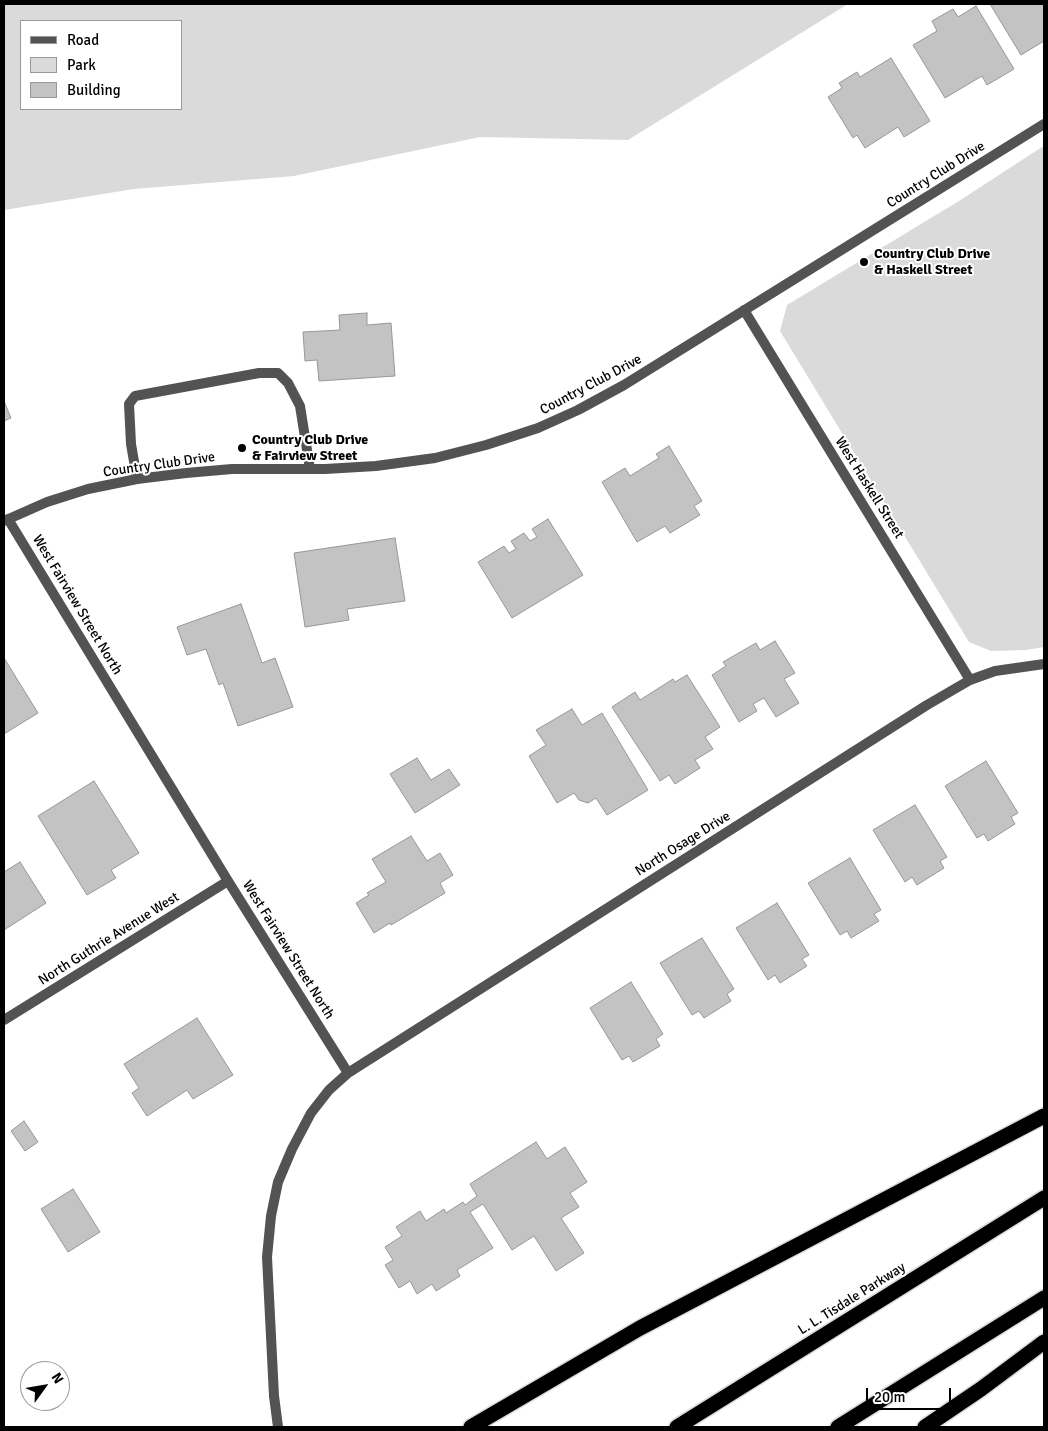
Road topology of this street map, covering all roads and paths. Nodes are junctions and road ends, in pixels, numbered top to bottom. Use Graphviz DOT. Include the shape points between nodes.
graph roads {
  1 [pos="1044,124"];
  2 [pos="744,310"];
  3 [pos="310,469"];
  4 [pos="137,479"];
  5 [pos="6,520"];
  6 [pos="1044,664"];
  7 [pos="970,680"];
  8 [pos="228,881"];
  9 [pos="4,1020"];
  10 [pos="348,1073"];
  11 [pos="1044,1116"];
  12 [pos="1044,1198"];
  13 [pos="1044,1298"];
  14 [pos="1044,1342"];
  15 [pos="278,1427"];
  16 [pos="471,1427"];
  17 [pos="677,1427"];
  18 [pos="838,1427"];
  19 [pos="925,1427"];
  1 -- 2 [label="street, Country Club Drive"];
  2 -- 3 [label="street, Country Club Drive" via="624,385 538,428 486,446 435,458 376,466"];
  2 -- 7 [label="street, West Haskell Street"];
  3 -- 4 [label="street, Country Club Drive" via="232,470"];
  3 -- 4 [label="street" via="300,406 288,383 278,373 259,373 135,396 129,404"];
  4 -- 5 [label="street, Country Club Drive" via="46,502"];
  5 -- 8 [label="street, West Fairview Street North"];
  6 -- 7 [label="street, North Osage Drive" via="995,671"];
  7 -- 10 [label="street, North Osage Drive"];
  8 -- 9 [label="street, North Guthrie Avenue West"];
  8 -- 10 [label="street, West Fairview Street North"];
  10 -- 15 [label="street" via="311,1113 278,1182 270,1216 267,1257"];
  11 -- 16 [label="highway" via="640,1328"];
  12 -- 17 [label="highway, L. L. Tisdale Parkway"];
  13 -- 18 [label="highway"];
  14 -- 19 [label="highway"];
}
